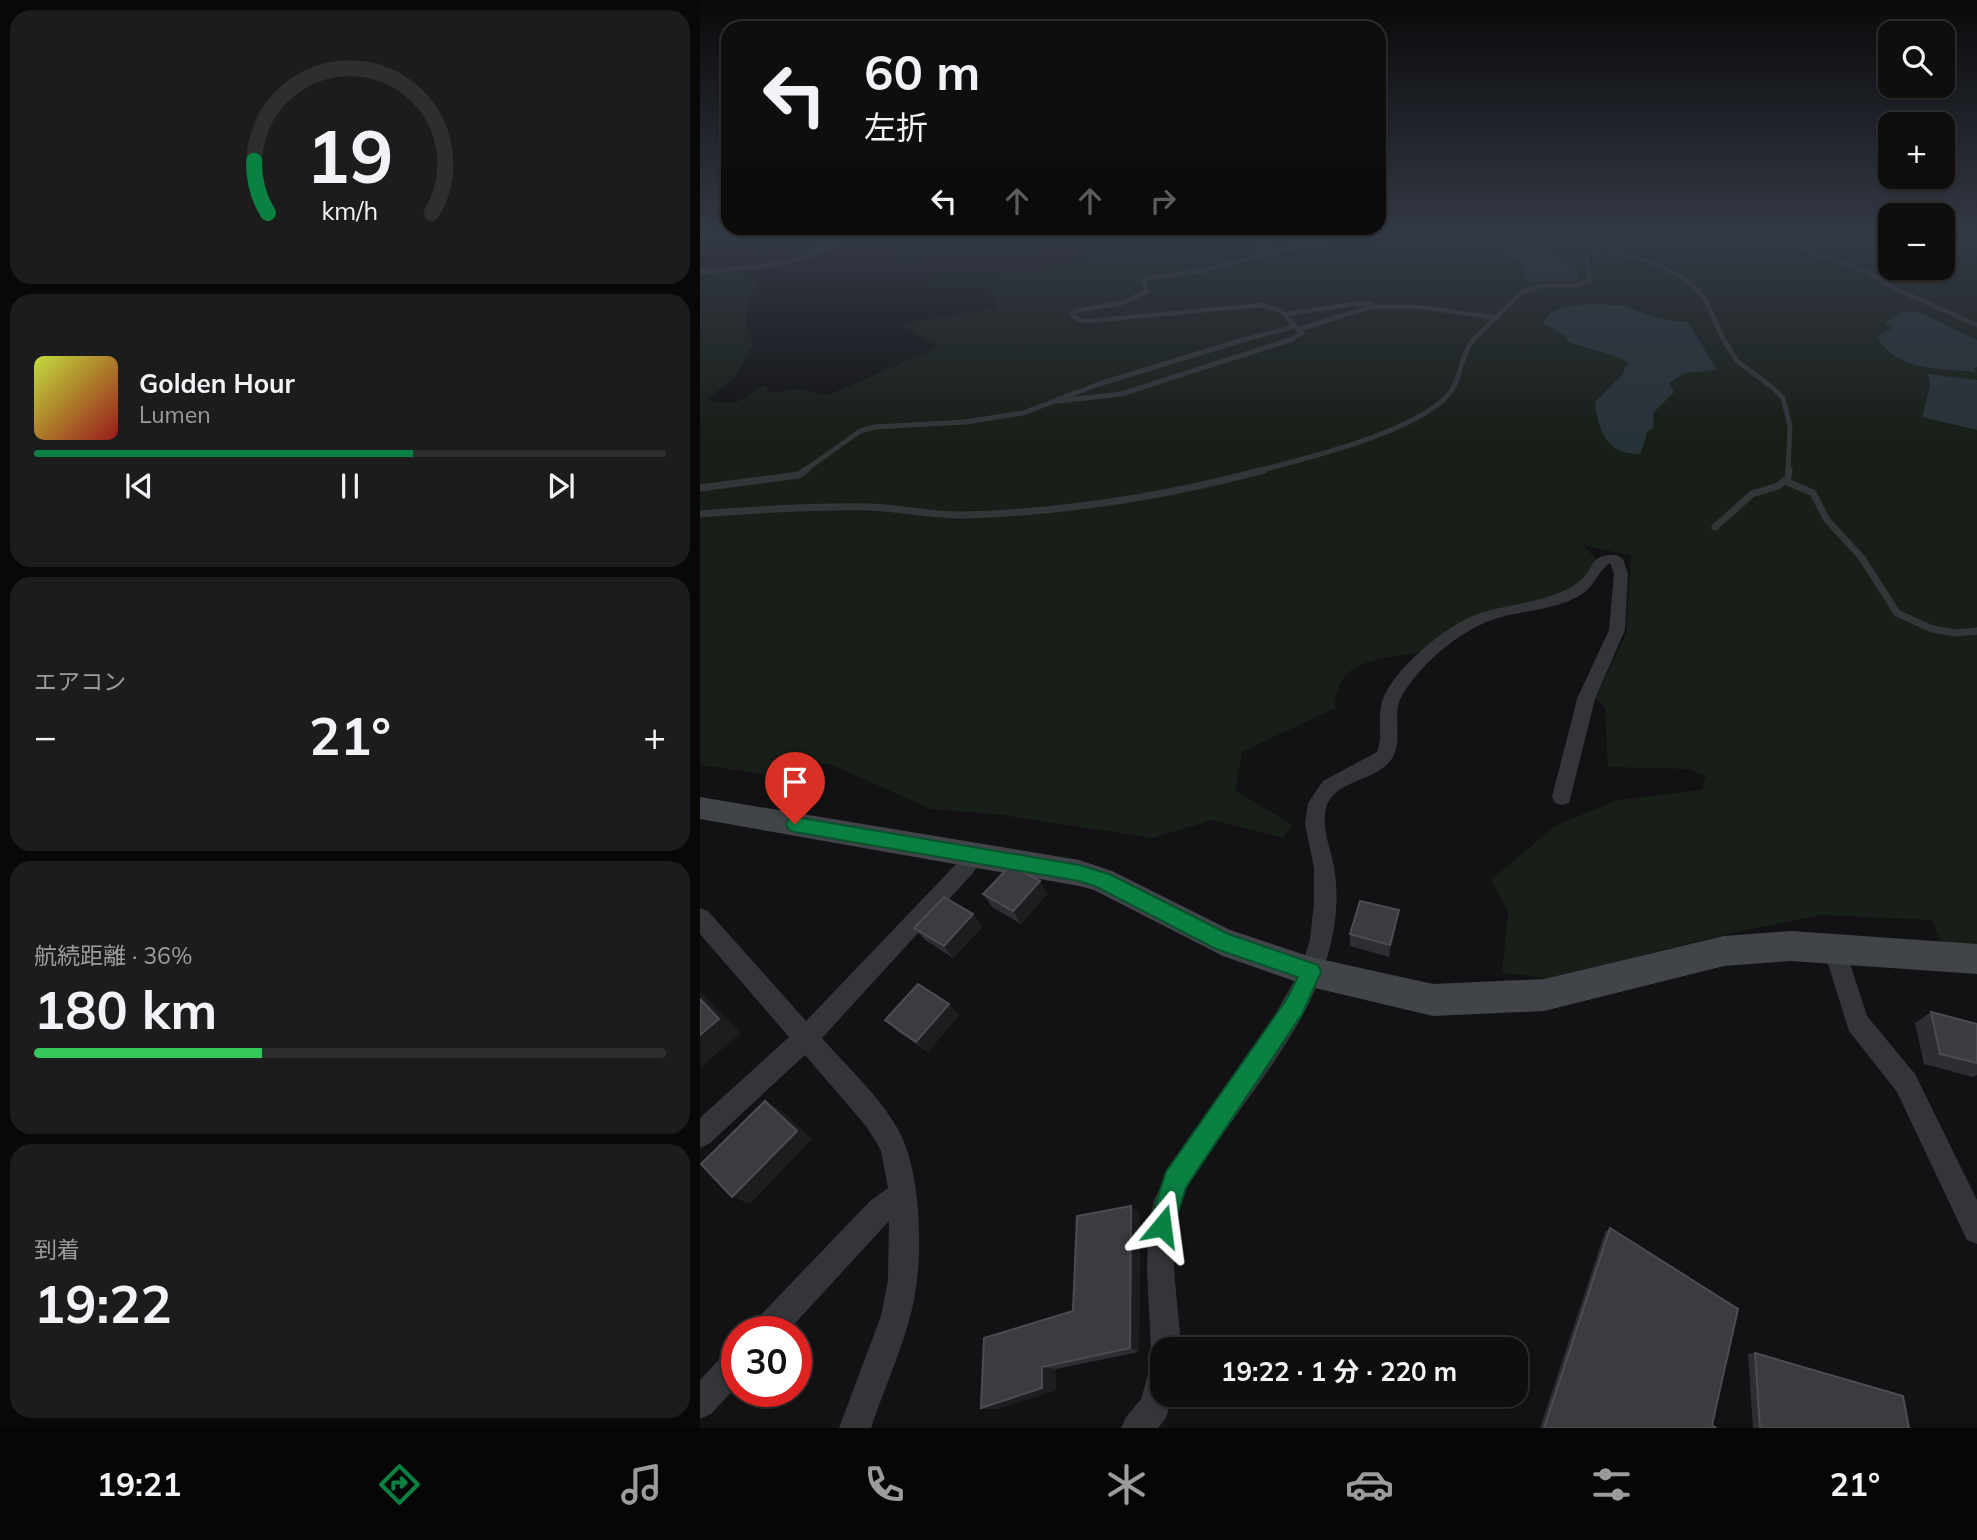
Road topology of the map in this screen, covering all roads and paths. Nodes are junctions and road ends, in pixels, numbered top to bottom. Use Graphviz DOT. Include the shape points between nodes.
graph roads {
  1 [pos="1113,303"];
  2 [pos="1509,303"];
  3 [pos="1706,303"];
  4 [pos="1927,303"];
  5 [pos="1383,307"];
  6 [pos="1288,314"];
  7 [pos="1498,318"];
  8 [pos="1977,325"];
  9 [pos="1298,328"];
  10 [pos="1058,401"];
  11 [pos="1785,481"];
  12 [pos="700,488"];
  13 [pos="700,514"];
  14 [pos="1715,527"];
  15 [pos="1977,631"];
  16 [pos="1562,797"];
  17 [pos="700,808"];
  18 [pos="974,855"];
  19 [pos="700,918"];
  20 [pos="1834,948"];
  21 [pos="1977,959"];
  22 [pos="1311,972"];
  23 [pos="804,1040"];
  24 [pos="700,1135"];
  25 [pos="901,1195"];
  26 [pos="1977,1230"];
  27 [pos="781,1316"];
  28 [pos="1167,1337"];
  29 [pos="721,1380"];
  30 [pos="700,1403"];
  31 [pos="1155,1407"];
  32 [pos="855,1428"];
  33 [pos="1137,1428"];
  1 -- 6 [label="lane" via="1072,315 1078,320 1104,320 1252,304"];
  2 -- 7 [label="lane"];
  3 -- 11 [label="lane" via="1718,333 1739,363 1784,399 1789,425"];
  4 -- 8 [label="lane"];
  5 -- 6 [label="lane" via="1353,304"];
  5 -- 7 [label="lane" via="1420,307"];
  5 -- 9 [label="lane"];
  6 -- 9 [label="lane"];
  7 -- 13 [label="lane" via="1465,350 1459,378 1438,405 1386,430 1244,477 1024,512 960,515 891,508 793,507"];
  9 -- 10 [label="lane" via="1262,334"];
  9 -- 10 [label="lane" via="1302,333 1296,338 1121,394"];
  10 -- 12 [label="lane" via="995,419 875,427 860,431 799,475"];
  11 -- 14 [label="lane" via="1752,495"];
  11 -- 15 [label="lane" via="1813,493 1826,520 1862,558 1897,613 1932,629"];
  16 -- 22 [label="street" via="1586,699 1618,630 1621,574 1616,559 1598,564 1582,588 1539,606 1498,612 1471,623 1442,643 1397,689 1390,701 1388,746 1382,757 1324,792 1317,807 1314,823 1325,876 1325,904"];
  17 -- 18 [label="street"];
  18 -- 22 [label="street" via="1102,880 1223,942"];
  18 -- 23 [label="street"];
  19 -- 23 [label="street"];
  20 -- 21 [label="street"];
  20 -- 22 [label="street" via="1724,951 1544,995 1497,998 1433,1000"];
  20 -- 26 [label="street" via="1857,1023 1906,1083"];
  22 -- 28 [label="street" via="1295,1006 1175,1181 1162,1226"];
  23 -- 24 [label="street"];
  23 -- 25 [label="street" via="875,1118 893,1147"];
  25 -- 27 [label="street" via="880,1211"];
  25 -- 32 [label="street" via="902,1271 897,1314"];
  29 -- 30 [label="street"];
  31 -- 33 [label="street"];
}
